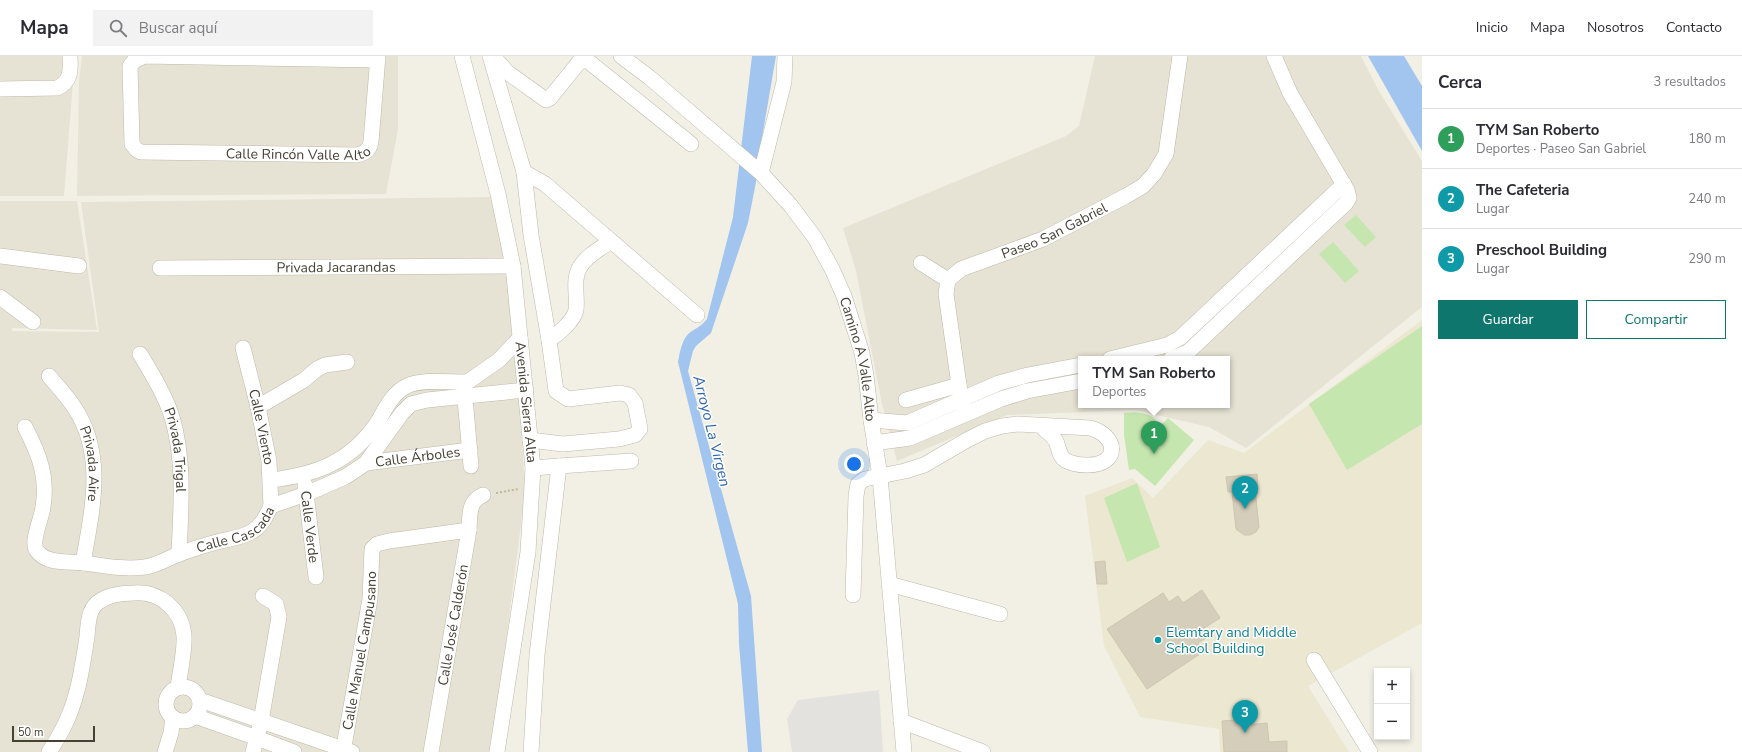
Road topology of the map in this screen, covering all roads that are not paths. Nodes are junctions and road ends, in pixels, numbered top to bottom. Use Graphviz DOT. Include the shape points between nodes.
graph roads {
  1 [pos="70,56"];
  2 [pos="462,56"];
  3 [pos="492,56"];
  4 [pos="621,56"];
  5 [pos="785,56"];
  6 [pos="1180,56"];
  7 [pos="1274,56"];
  8 [pos="362,58"];
  9 [pos="378,58"];
  10 [pos="0,88"];
  11 [pos="691,144"];
  12 [pos="524,172"];
  13 [pos="760,172"];
  14 [pos="1344,184"];
  15 [pos="611,241"];
  16 [pos="0,256"];
  17 [pos="922,263"];
  18 [pos="78,266"];
  19 [pos="513,266"];
  20 [pos="160,268"];
  21 [pos="1254,268"];
  22 [pos="1265,279"];
  23 [pos="948,280"];
  24 [pos="0,297"];
  25 [pos="697,315"];
  26 [pos="33,322"];
  27 [pos="520,338"];
  28 [pos="1180,338"];
  29 [pos="549,340"];
  30 [pos="243,348"];
  31 [pos="1188,352"];
  32 [pos="140,354"];
  33 [pos="1122,356"];
  34 [pos="1178,356"];
  35 [pos="347,362"];
  36 [pos="1074,366"];
  37 [pos="48,376"];
  38 [pos="1075,382"];
  39 [pos="464,389"];
  40 [pos="526,390"];
  41 [pos="962,399"];
  42 [pos="906,400"];
  43 [pos="389,404"];
  44 [pos="258,407"];
  45 [pos="402,413"];
  46 [pos="871,420"];
  47 [pos="907,423"];
  48 [pos="1041,426"];
  49 [pos="25,427"];
  50 [pos="910,438"];
  51 [pos="530,440"];
  52 [pos="874,443"];
  53 [pos="470,450"];
  54 [pos="632,461"];
  55 [pos="366,463"];
  56 [pos="471,466"];
  57 [pos="559,466"];
  58 [pos="532,468"];
  59 [pos="304,476"];
  60 [pos="880,476"];
  61 [pos="271,480"];
  62 [pos="306,494"];
  63 [pos="479,497"];
  64 [pos="271,506"];
  65 [pos="469,530"];
  66 [pos="179,554"];
  67 [pos="83,563"];
  68 [pos="316,577"];
  69 [pos="889,584"];
  70 [pos="853,595"];
  71 [pos="263,596"];
  72 [pos="1000,614"];
  73 [pos="1314,660"];
  74 [pos="178,687"];
  75 [pos="200,700"];
  76 [pos="195,716"];
  77 [pos="173,718"];
  78 [pos="261,722"];
  79 [pos="901,722"];
  80 [pos="255,745"];
  81 [pos="347,751"];
  82 [pos="49,752"];
  83 [pos="165,752"];
  84 [pos="294,752"];
  85 [pos="431,752"];
  86 [pos="497,752"];
  87 [pos="531,752"];
  88 [pos="904,752"];
  89 [pos="984,752"];
  90 [pos="1370,752"];
  1 -- 10 [label="street" via="69,77 62,86"];
  2 -- 19 [label="street, Avenida Sierra Alta" via="496,187"];
  3 -- 11 [label="street" via="506,72 546,100 580,61 588,61"];
  3 -- 12 [label="street"];
  4 -- 13 [label="street, Camino A Valle Alto"];
  5 -- 13 [label="street" via="784,82"];
  6 -- 23 [label="street, Paseo San Gabriel" via="1166,154 1143,186 1044,238 961,270"];
  7 -- 14 [label="street" via="1290,93"];
  8 -- 9 [label="street"];
  8 -- 9 [label="street, Calle Rincón Valle Alto" via="144,56 130,66 130,133 134,148 141,152 356,155 364,153 369,149 371,142"];
  12 -- 15 [label="street" via="545,184"];
  12 -- 29 [label="street" via="531,235"];
  13 -- 46 [label="street, Camino A Valle Alto" via="791,206 815,238 835,275 862,353"];
  14 -- 21 [label="street"];
  14 -- 22 [label="street" via="1349,196 1346,203"];
  15 -- 25 [label="street"];
  15 -- 29 [label="street" via="580,267 576,283 576,312 561,332"];
  16 -- 18 [label="street"];
  17 -- 23 [label="street"];
  19 -- 20 [label="street, Privada Jacarandas"];
  19 -- 27 [label="street, Avenida Sierra Alta"];
  21 -- 22 [label="street"];
  21 -- 28 [label="street"];
  22 -- 31 [label="street"];
  23 -- 41 [label="street" via="946,294"];
  24 -- 26 [label="street"];
  27 -- 39 [label="street, Calle Cascada" via="505,355"];
  27 -- 40 [label="street, Avenida Sierra Alta"];
  28 -- 31 [label="street"];
  28 -- 33 [label="street" via="1168,345"];
  29 -- 51 [label="street" via="556,391 568,399 625,393 635,403 640,429 635,435 619,439 563,444"];
  30 -- 44 [label="street, Calle Viento"];
  31 -- 34 [label="street"];
  32 -- 66 [label="street, Privada Trigal" via="172,416 178,446 181,477"];
  35 -- 44 [label="street" via="318,369"];
  36 -- 38 [label="street"];
  36 -- 41 [label="street" via="999,383"];
  37 -- 67 [label="street, Privada Aire" via="75,408 87,435 95,469 94,501"];
  38 -- 41 [label="street"];
  39 -- 40 [label="street, Calle Cascada"];
  39 -- 43 [label="street, Calle Cascada" via="416,382 402,388"];
  39 -- 45 [label="street, Calle Cascada" via="418,401"];
  39 -- 53 [label="street"];
  40 -- 51 [label="street, Avenida Sierra Alta"];
  41 -- 42 [label="street"];
  41 -- 47 [label="street"];
  41 -- 50 [label="street"];
  43 -- 45 [label="street"];
  43 -- 59 [label="street, Calle Cascada" via="372,431 358,446 337,461"];
  44 -- 61 [label="street, Calle Viento"];
  45 -- 55 [label="street, Calle Cascada"];
  46 -- 47 [label="street"];
  46 -- 52 [label="street, Camino A Valle Alto"];
  47 -- 50 [label="street"];
  48 -- 60 [label="street" via="1002,426 986,431 924,465"];
  49 -- 67 [label="street, Calle Cascada" via="37,451 45,494 35,548 41,556 52,560"];
  50 -- 52 [label="street"];
  51 -- 58 [label="street, Avenida Sierra Alta"];
  52 -- 60 [label="street, Camino A Valle Alto"];
  53 -- 55 [label="street, Calle Árboles"];
  53 -- 56 [label="street"];
  54 -- 57 [label="street"];
  55 -- 62 [label="street, Calle Cascada" via="345,477"];
  57 -- 58 [label="street"];
  57 -- 87 [label="street" via="537,655"];
  58 -- 86 [label="street, Avenida Sierra Alta" via="528,552"];
  59 -- 61 [label="street, Calle Cascada"];
  59 -- 62 [label="street, Calle Verde"];
  60 -- 69 [label="street, Camino A Valle Alto"];
  60 -- 70 [label="street" via="865,479 858,484"];
  61 -- 64 [label="street, Calle Viento"];
  62 -- 64 [label="street, Calle Cascada"];
  62 -- 68 [label="street, Calle Verde"];
  63 -- 65 [label="street, Calle José Calderón" via="471,507"];
  64 -- 66 [label="street, Calle Cascada" via="260,526 252,532"];
  65 -- 81 [label="street, Calle Manuel Campusano" via="389,540 377,544 372,549 370,599"];
  65 -- 85 [label="street, Calle José Calderón"];
  66 -- 67 [label="street, Calle Cascada" via="146,567 122,568"];
  69 -- 72 [label="street"];
  69 -- 79 [label="street, Camino A Valle Alto"];
  71 -- 78 [label="street" via="276,604 279,616"];
  73 -- 90 [label="street"];
  74 -- 75 [label="street" via="192,688"];
  74 -- 77 [label="street" via="166,700 167,711"];
  74 -- 82 [label="street" via="184,636 180,620 170,605 156,596 140,592 107,597 96,604 90,613 82,667 70,713"];
  75 -- 76 [label="street" via="200,709"];
  75 -- 78 [label="street"];
  76 -- 77 [label="street" via="182,721"];
  76 -- 80 [label="street"];
  77 -- 83 [label="street"];
  78 -- 80 [label="street"];
  78 -- 81 [label="street"];
  79 -- 88 [label="street, Camino A Valle Alto"];
  79 -- 89 [label="street"];
  80 -- 84 [label="street"];
}
